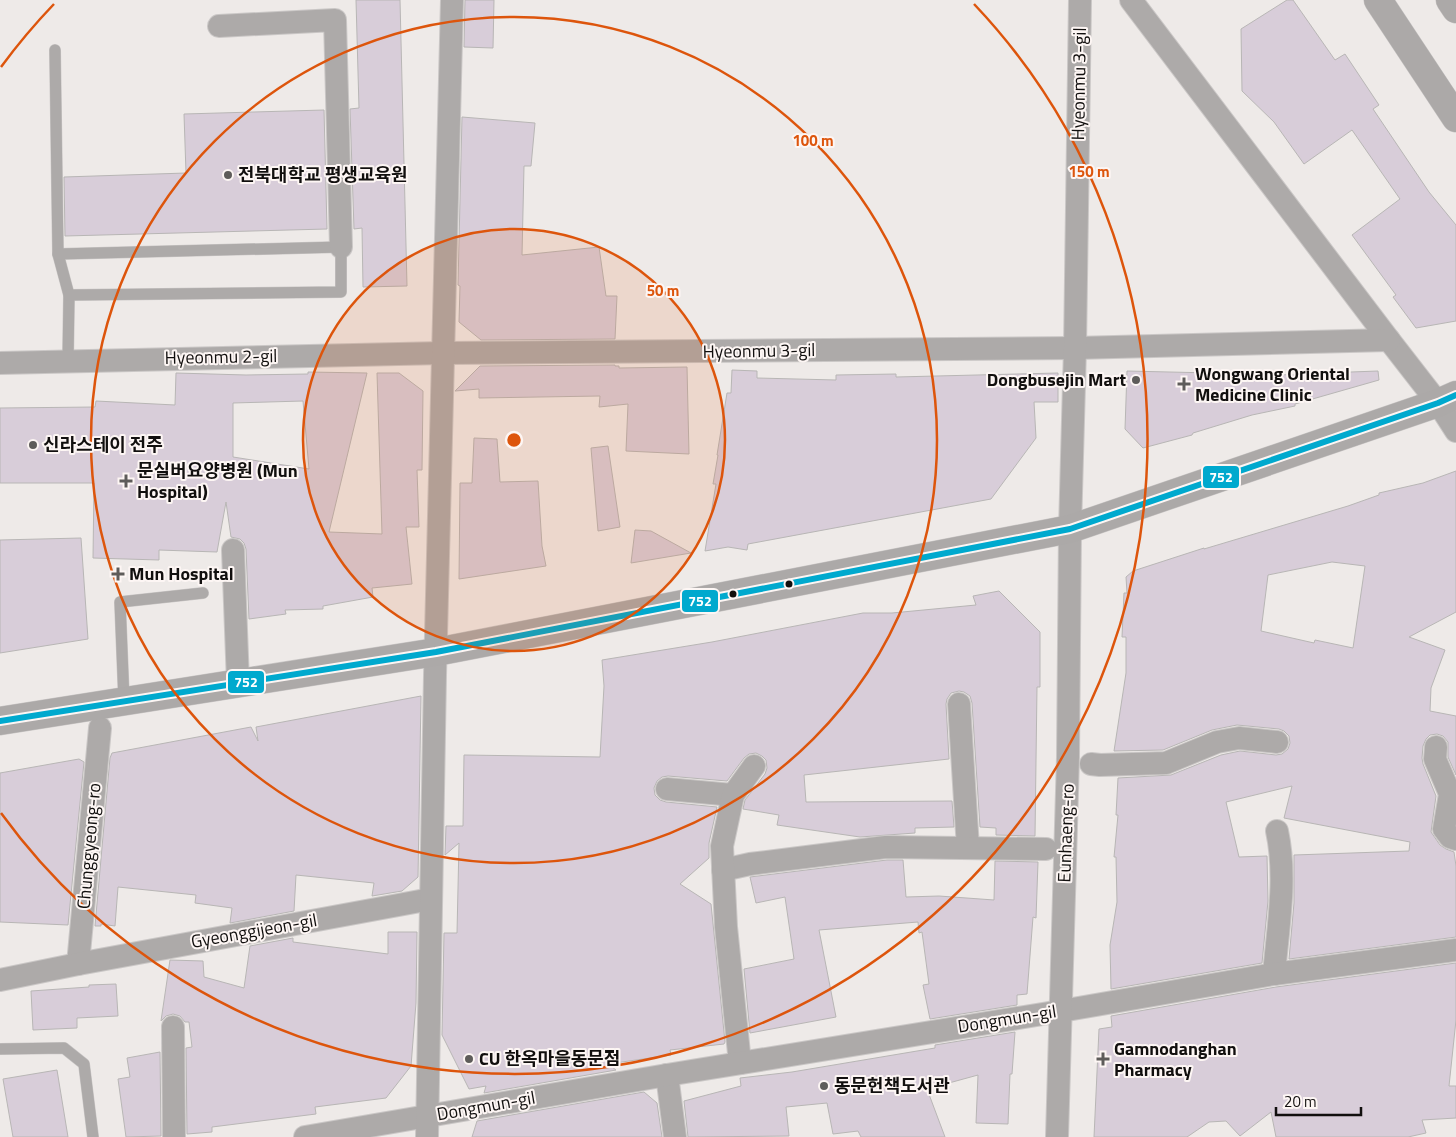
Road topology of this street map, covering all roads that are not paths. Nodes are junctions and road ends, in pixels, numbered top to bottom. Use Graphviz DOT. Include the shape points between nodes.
graph roads {
  1 [pos="452,0"];
  2 [pos="1080,0"];
  3 [pos="1131,0"];
  4 [pos="1378,0"];
  5 [pos="1450,0"];
  6 [pos="1456,9"];
  7 [pos="219,26"];
  8 [pos="55,50"];
  9 [pos="1456,118"];
  10 [pos="341,247"];
  11 [pos="58,254"];
  12 [pos="69,295"];
  13 [pos="1389,340"];
  14 [pos="1075,348"];
  15 [pos="443,354"];
  16 [pos="68,360"];
  17 [pos="0,362"];
  18 [pos="1447,399"];
  19 [pos="1456,431"];
  20 [pos="1070,529"];
  21 [pos="232,550"];
  22 [pos="203,593"];
  23 [pos="436,652"];
  24 [pos="238,683"];
  25 [pos="124,701"];
  26 [pos="959,704"];
  27 [pos="0,721"];
  28 [pos="100,728"];
  29 [pos="1277,742"];
  30 [pos="1436,747"];
  31 [pos="1091,764"];
  32 [pos="754,766"];
  33 [pos="667,789"];
  34 [pos="733,795"];
  35 [pos="1277,831"];
  36 [pos="1456,839"];
  37 [pos="968,848"];
  38 [pos="1046,849"];
  39 [pos="723,870"];
  40 [pos="431,899"];
  41 [pos="1456,950"];
  42 [pos="78,964"];
  43 [pos="1274,974"];
  44 [pos="0,980"];
  45 [pos="1061,1011"];
  46 [pos="173,1027"];
  47 [pos="0,1049"];
  48 [pos="740,1063"];
  49 [pos="668,1075"];
  50 [pos="427,1126"];
  51 [pos="93,1137"];
  52 [pos="174,1137"];
  53 [pos="305,1137"];
  54 [pos="675,1137"];
  55 [pos="1056,1137"];
  1 -- 15 [label="street"];
  2 -- 14 [label="street, Hyeonmu 3-gil"];
  3 -- 13 [label="street"];
  4 -- 9 [label="street"];
  5 -- 6 [label="street"];
  7 -- 10 [label="street" via="336,20"];
  8 -- 11 [label="lane"];
  10 -- 11 [label="lane"];
  10 -- 12 [label="lane" via="341,292"];
  11 -- 12 [label="lane"];
  12 -- 16 [label="lane"];
  13 -- 14 [label="street, Hyeonmu 3-gil"];
  13 -- 18 [label="street"];
  14 -- 15 [label="street, Hyeonmu 3-gil"];
  14 -- 20 [label="street, Hyeonmu 3-gil"];
  15 -- 16 [label="street, Hyeonmu 2-gil"];
  15 -- 23 [label="street"];
  16 -- 17 [label="street, Hyeonmu 2-gil"];
  18 -- 19 [label="street"];
  18 -- 20 [label="street"];
  20 -- 23 [label="street"];
  20 -- 45 [label="street, Eunhaeng-ro"];
  21 -- 24 [label="street"];
  22 -- 25 [label="lane" via="120,602"];
  23 -- 24 [label="street"];
  23 -- 40 [label="street"];
  24 -- 25 [label="street"];
  25 -- 27 [label="street"];
  26 -- 37 [label="street"];
  28 -- 42 [label="street, Chunggyeong-ro"];
  29 -- 31 [label="street, Eunhaeng-ro" via="1239,738 1217,742 1166,763"];
  30 -- 36 [label="street" via="1435,760 1450,794 1444,829 1450,838"];
  32 -- 34 [label="street"];
  33 -- 34 [label="street"];
  34 -- 39 [label="street" via="722,846"];
  35 -- 43 [label="street" via="1281,849 1281,884"];
  37 -- 38 [label="street"];
  37 -- 39 [label="street" via="886,847"];
  39 -- 48 [label="street"];
  40 -- 42 [label="street, Gyeonggijeon-gil"];
  40 -- 50 [label="street"];
  41 -- 43 [label="street, Dongmun-gil"];
  42 -- 44 [label="street, Gyeonggijeon-gil"];
  43 -- 45 [label="street, Dongmun-gil"];
  45 -- 48 [label="street, Dongmun-gil"];
  45 -- 55 [label="street, Eunhaeng-ro"];
  46 -- 52 [label="street"];
  47 -- 51 [label="lane" via="64,1048 84,1064"];
  48 -- 49 [label="street, Dongmun-gil"];
  49 -- 50 [label="street, Dongmun-gil"];
  49 -- 54 [label="street"];
  50 -- 53 [label="street, Dongmun-gil"];
}
